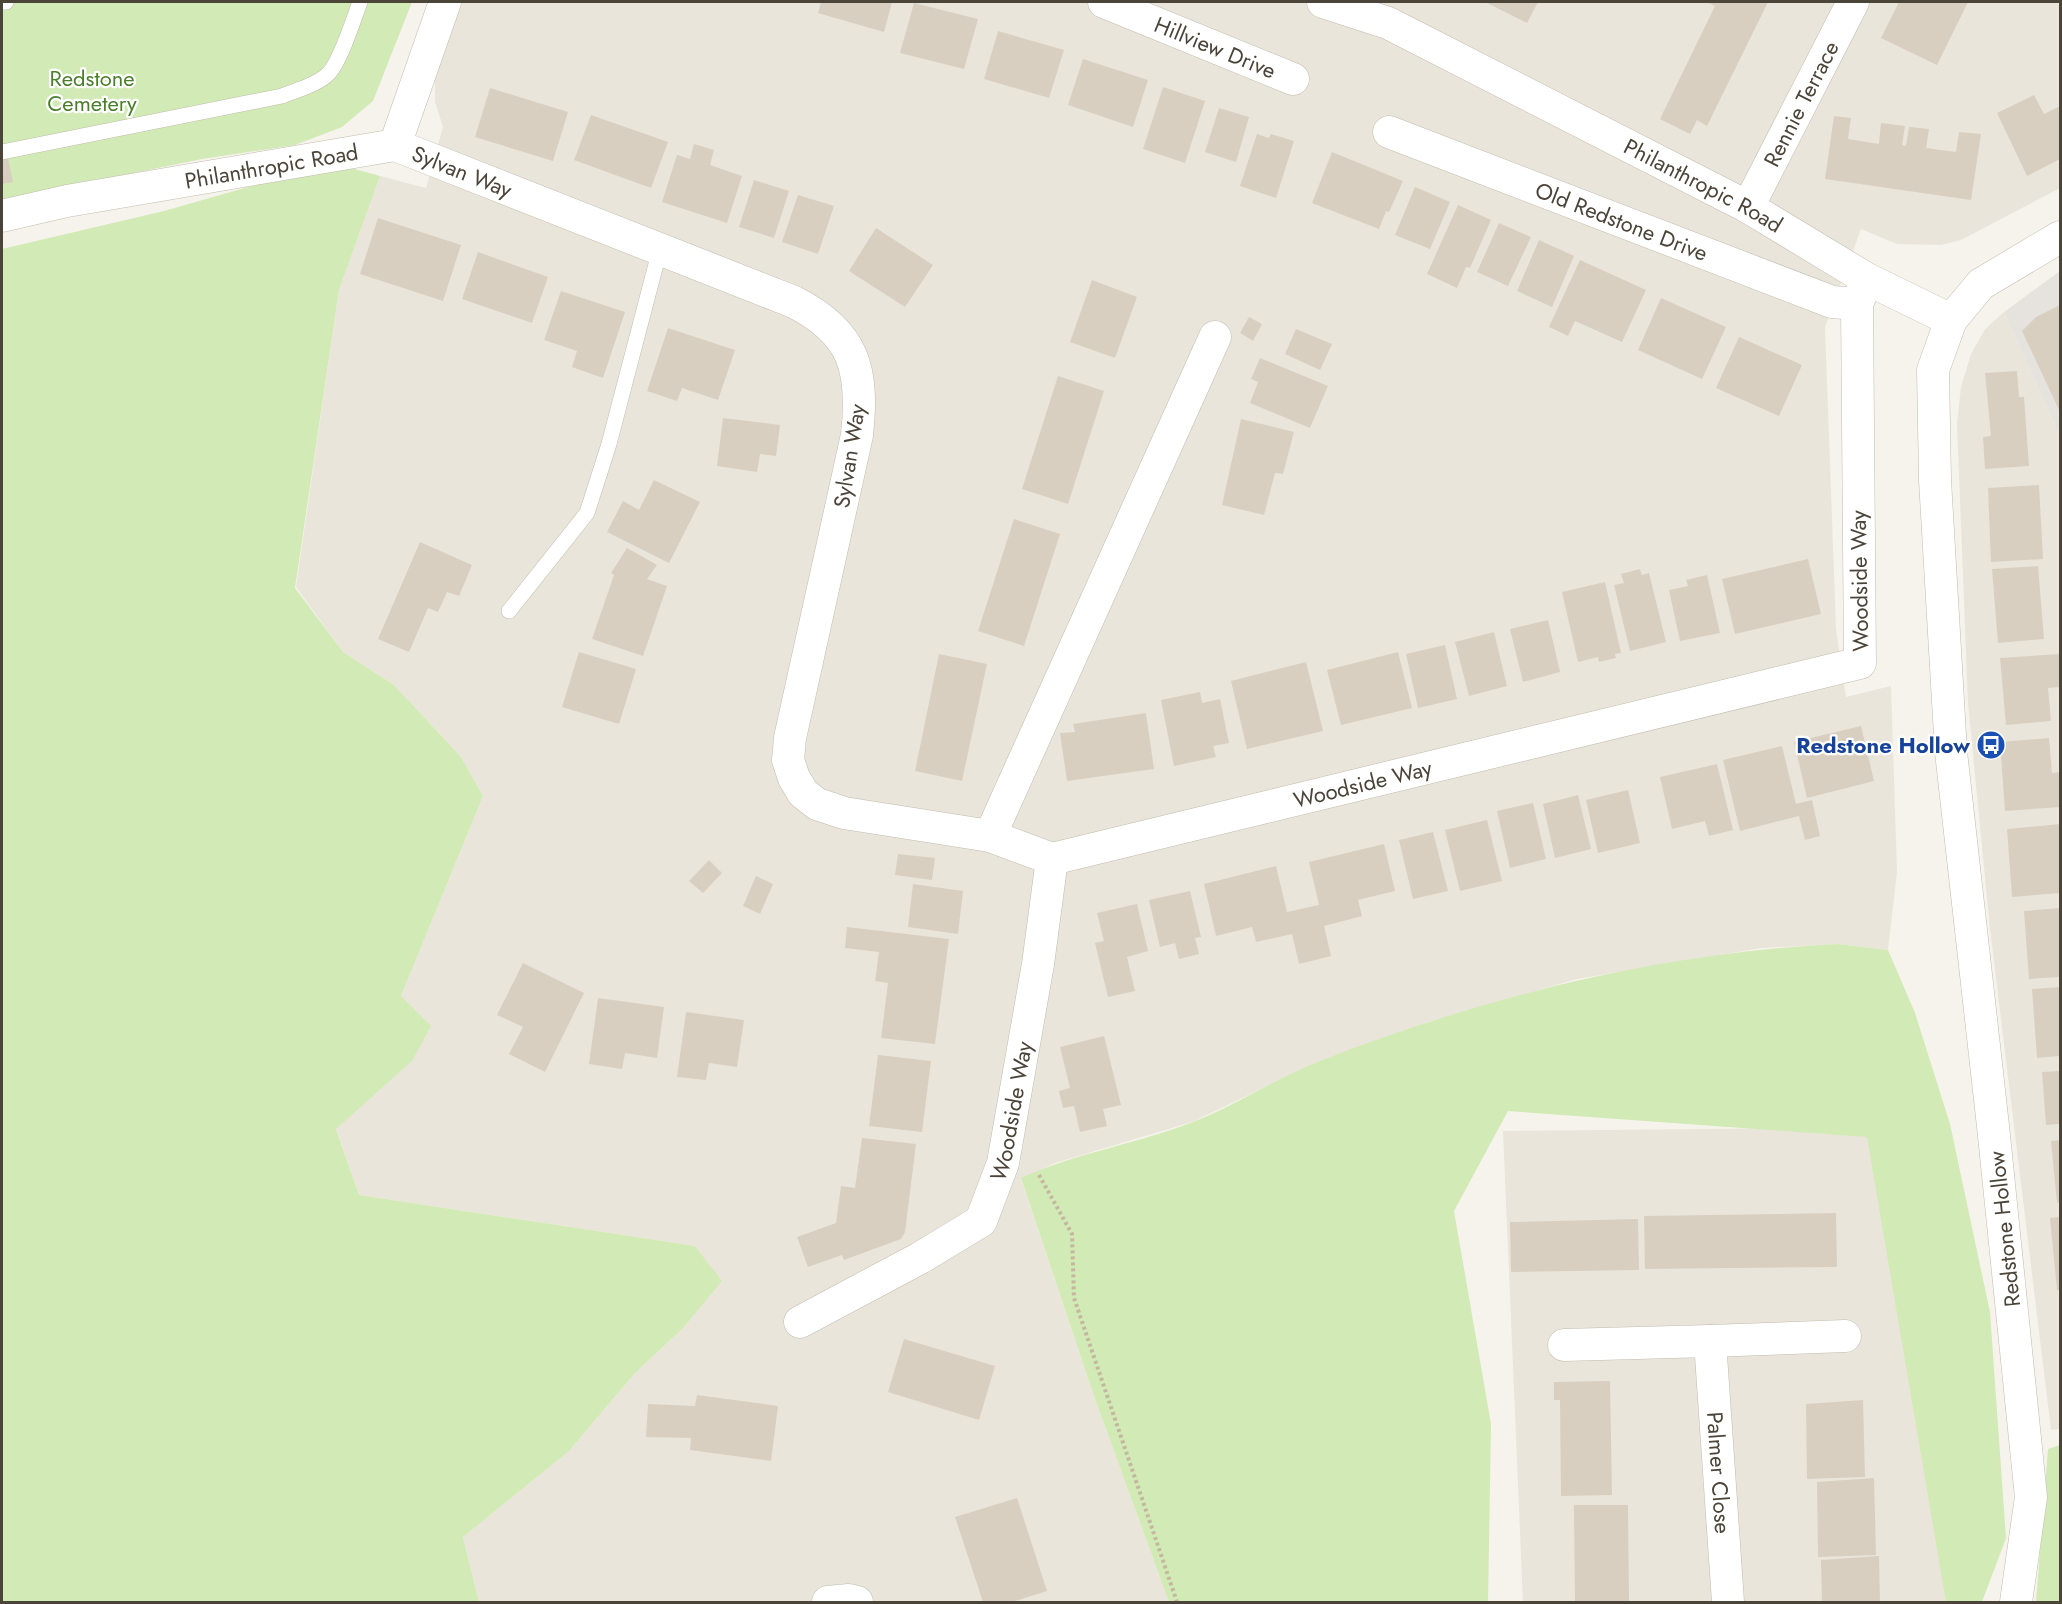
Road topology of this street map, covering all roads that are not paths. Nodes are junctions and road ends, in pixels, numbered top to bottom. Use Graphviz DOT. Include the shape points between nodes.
graph roads {
  1 [pos="360,2"];
  2 [pos="445,2"];
  3 [pos="1104,2"];
  4 [pos="1323,2"];
  5 [pos="1853,2"];
  6 [pos="1395,12"];
  7 [pos="1293,79"];
  8 [pos="1389,132"];
  9 [pos="395,145"];
  10 [pos="2,152"];
  11 [pos="1748,207"];
  12 [pos="2,216"];
  13 [pos="2061,237"];
  14 [pos="660,249"];
  15 [pos="1862,291"];
  16 [pos="1951,321"];
  17 [pos="1215,338"];
  18 [pos="509,611"];
  19 [pos="990,836"];
  20 [pos="1052,859"];
  21 [pos="800,1322"];
  22 [pos="1845,1336"];
  23 [pos="1710,1341"];
  24 [pos="1564,1344"];
  25 [pos="828,1602"];
  26 [pos="857,1602"];
  27 [pos="1728,1602"];
  28 [pos="2016,1602"];
  1 -- 10 [label="lane" via="329,73 306,87 282,96"];
  2 -- 9 [label="street"];
  3 -- 7 [label="street, Hillview Drive"];
  4 -- 6 [label="street, Philanthropic Road"];
  5 -- 11 [label="street, Rennie Terrace"];
  6 -- 11 [label="street, Philanthropic Road"];
  8 -- 15 [label="street, Old Redstone Drive" via="1832,302"];
  9 -- 12 [label="street, Philanthropic Road" via="67,201"];
  9 -- 14 [label="street, Sylvan Way"];
  11 -- 15 [label="street, Philanthropic Road"];
  13 -- 16 [label="street" via="1981,284"];
  14 -- 18 [label="lane" via="587,513"];
  14 -- 19 [label="street, Sylvan Way" via="817,314 846,342 855,364 860,407 857,435 790,738 788,760 794,778 803,793 817,804 844,813"];
  15 -- 16 [label="street, Philanthropic Road"];
  15 -- 20 [label="street, Woodside Way" via="1860,663"];
  16 -- 28 [label="street, Redstone Hollow" via="1933,370 1936,492 1951,752 2031,1497"];
  17 -- 19 [label="street"];
  19 -- 20 [label="street, Sylvan Way"];
  20 -- 21 [label="street, Woodside Way" via="1003,1163 981,1221"];
  22 -- 23 [label="street"];
  23 -- 24 [label="street"];
  23 -- 27 [label="street, Palmer Close"];
  25 -- 26 [label="street"];
}
